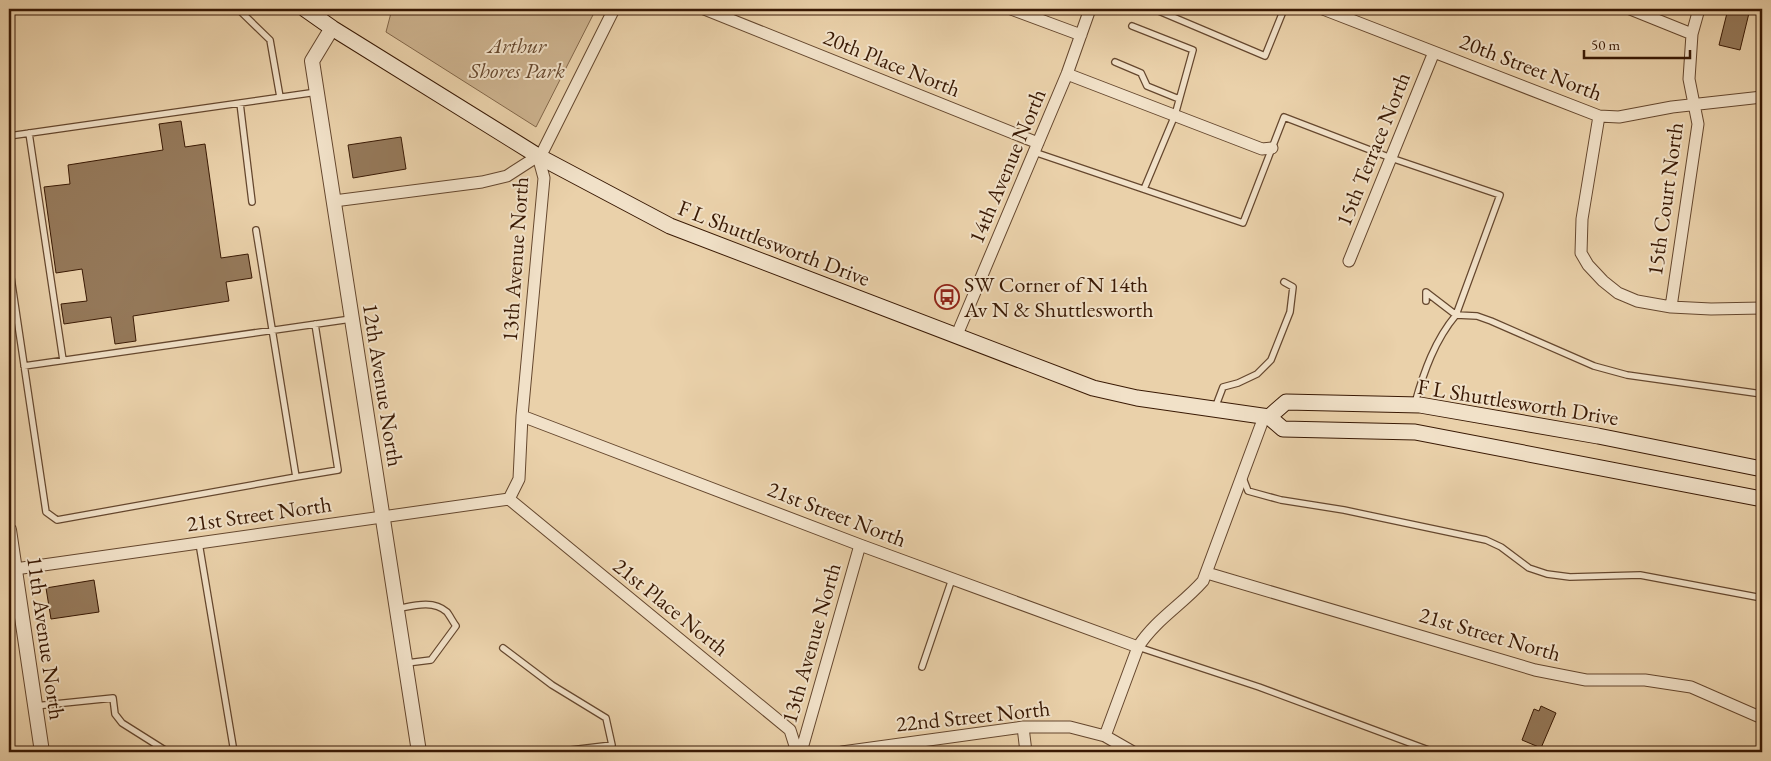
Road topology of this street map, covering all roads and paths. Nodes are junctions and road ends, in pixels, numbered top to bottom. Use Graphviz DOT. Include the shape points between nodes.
graph roads {
  1 [pos="238,9"];
  2 [pos="305,9"];
  3 [pos="614,9"];
  4 [pos="704,9"];
  5 [pos="1011,9"];
  6 [pos="1090,9"];
  7 [pos="1154,9"];
  8 [pos="1284,9"];
  9 [pos="1323,9"];
  10 [pos="1630,9"];
  11 [pos="1699,9"];
  12 [pos="1344,13"];
  13 [pos="1132,26"];
  14 [pos="332,28"];
  15 [pos="1692,34"];
  16 [pos="1081,35"];
  17 [pos="1434,52"];
  18 [pos="1115,62"];
  19 [pos="1067,74"];
  20 [pos="317,92"];
  21 [pos="280,97"];
  22 [pos="1762,97"];
  23 [pos="1180,99"];
  24 [pos="240,103"];
  25 [pos="1695,104"];
  26 [pos="1175,116"];
  27 [pos="1599,116"];
  28 [pos="29,133"];
  29 [pos="9,136"];
  30 [pos="1036,148"];
  31 [pos="1272,148"];
  32 [pos="538,156"];
  33 [pos="1391,158"];
  34 [pos="1144,189"];
  35 [pos="334,201"];
  36 [pos="252,202"];
  37 [pos="256,230"];
  38 [pos="1349,261"];
  39 [pos="9,264"];
  40 [pos="1284,282"];
  41 [pos="1426,301"];
  42 [pos="1671,307"];
  43 [pos="1762,308"];
  44 [pos="1456,315"];
  45 [pos="352,319"];
  46 [pos="315,324"];
  47 [pos="272,330"];
  48 [pos="956,337"];
  49 [pos="63,360"];
  50 [pos="24,366"];
  51 [pos="1762,394"];
  52 [pos="1415,405"];
  53 [pos="1215,408"];
  54 [pos="522,416"];
  55 [pos="1266,417"];
  56 [pos="1762,469"];
  57 [pos="296,477"];
  58 [pos="1242,477"];
  59 [pos="509,499"];
  60 [pos="1762,499"];
  61 [pos="382,517"];
  62 [pos="9,530"];
  63 [pos="199,543"];
  64 [pos="860,545"];
  65 [pos="10,551"];
  66 [pos="15,569"];
  67 [pos="1207,572"];
  68 [pos="952,578"];
  69 [pos="1762,598"];
  70 [pos="396,609"];
  71 [pos="1138,647"];
  72 [pos="503,648"];
  73 [pos="405,663"];
  74 [pos="922,667"];
  75 [pos="35,706"];
  76 [pos="1762,718"];
  77 [pos="1022,727"];
  78 [pos="1106,736"];
  79 [pos="612,745"];
  80 [pos="917,746"];
  81 [pos="42,752"];
  82 [pos="168,752"];
  83 [pos="234,752"];
  84 [pos="418,752"];
  85 [pos="554,752"];
  86 [pos="613,752"];
  87 [pos="797,752"];
  88 [pos="800,752"];
  89 [pos="842,752"];
  90 [pos="1026,752"];
  91 [pos="1130,752"];
  92 [pos="1434,752"];
  1 -- 21 [label="lane" via="270,40"];
  2 -- 14 [label="main road, F L Shuttlesworth Drive"];
  3 -- 32 [label="street, 13th Avenue North"];
  4 -- 30 [label="street, 20th Place North"];
  5 -- 16 [label="street"];
  6 -- 16 [label="street, 14th Avenue North"];
  7 -- 8 [label="lane" via="1265,56"];
  9 -- 12 [label="street, 20th Street North"];
  10 -- 15 [label="street"];
  11 -- 15 [label="street, 15th Court North"];
  12 -- 17 [label="street, 20th Street North"];
  13 -- 23 [label="lane" via="1193,50"];
  14 -- 20 [label="street, 12th Avenue North" via="312,61"];
  14 -- 32 [label="main road, F L Shuttlesworth Drive"];
  15 -- 25 [label="street, 15th Court North" via="1688,79"];
  16 -- 19 [label="street, 14th Avenue North"];
  17 -- 27 [label="street, 20th Street North"];
  17 -- 33 [label="street, 15th Terrace North"];
  18 -- 23 [label="lane" via="1141,73 1147,86"];
  19 -- 26 [label="street"];
  19 -- 30 [label="street, 14th Avenue North"];
  20 -- 21 [label="lane"];
  20 -- 35 [label="street, 12th Avenue North"];
  21 -- 24 [label="lane"];
  22 -- 25 [label="street, 20th Street North"];
  23 -- 26 [label="lane"];
  24 -- 28 [label="lane"];
  24 -- 36 [label="lane"];
  25 -- 27 [label="street, 20th Street North" via="1619,117"];
  25 -- 42 [label="street, 15th Court North" via="1698,124"];
  26 -- 31 [label="street" via="1262,149"];
  26 -- 34 [label="lane"];
  27 -- 42 [label="street" via="1582,219 1581,253 1588,265 1618,293 1637,301"];
  28 -- 29 [label="lane"];
  28 -- 49 [label="lane"];
  30 -- 34 [label="lane"];
  30 -- 48 [label="street, 14th Avenue North"];
  31 -- 33 [label="lane" via="1284,117"];
  31 -- 34 [label="lane" via="1243,223"];
  32 -- 35 [label="street" via="507,176 482,182"];
  32 -- 48 [label="main road, F L Shuttlesworth Drive" via="670,226"];
  32 -- 54 [label="street, 13th Avenue North" via="544,178"];
  33 -- 38 [label="street, 15th Terrace North"];
  33 -- 44 [label="lane" via="1500,195"];
  35 -- 45 [label="street, 12th Avenue North"];
  37 -- 47 [label="lane"];
  39 -- 50 [label="lane"];
  40 -- 53 [label="lane" via="1293,287 1290,312 1271,360 1257,374 1223,387"];
  41 -- 44 [label="lane" via="1426,292"];
  42 -- 43 [label="street"];
  44 -- 51 [label="lane" via="1491,320 1594,366 1627,375"];
  44 -- 52 [label="lane" via="1444,329 1435,348"];
  45 -- 46 [label="lane"];
  45 -- 61 [label="street, 12th Avenue North"];
  46 -- 47 [label="lane"];
  46 -- 57 [label="lane" via="338,470"];
  47 -- 49 [label="lane"];
  47 -- 57 [label="lane"];
  48 -- 53 [label="main road, F L Shuttlesworth Drive" via="1093,388 1137,398"];
  49 -- 50 [label="lane"];
  50 -- 57 [label="lane" via="46,512 57,520"];
  52 -- 55 [label="main road, F L Shuttlesworth Drive" via="1286,402"];
  52 -- 56 [label="main road, F L Shuttlesworth Drive" via="1598,436"];
  53 -- 55 [label="main road, F L Shuttlesworth Drive"];
  54 -- 59 [label="street, 13th Avenue North" via="519,480"];
  54 -- 64 [label="street, 21st Street North"];
  55 -- 58 [label="street"];
  55 -- 60 [label="main road, F L Shuttlesworth Drive" via="1283,429 1415,432"];
  58 -- 67 [label="street"];
  58 -- 69 [label="lane" via="1248,491 1281,500 1486,540 1529,568 1547,574 1570,577 1640,575"];
  59 -- 61 [label="street, 21st Street North"];
  59 -- 87 [label="street, 21st Place North" via="790,730"];
  61 -- 63 [label="street, 21st Street North"];
  61 -- 70 [label="street, 12th Avenue North"];
  62 -- 65 [label="street, 11th Avenue North"];
  63 -- 66 [label="street, 21st Street North"];
  63 -- 83 [label="lane"];
  64 -- 68 [label="street, 21st Street North"];
  64 -- 88 [label="street, 13th Avenue North"];
  65 -- 66 [label="street, 11th Avenue North"];
  66 -- 75 [label="street, 11th Avenue North"];
  67 -- 71 [label="street" via="1192,594 1155,626"];
  67 -- 76 [label="street, 21st Street North" via="1535,670 1586,680 1645,680 1691,687"];
  68 -- 71 [label="street, 21st Street North"];
  68 -- 74 [label="lane"];
  70 -- 73 [label="street, 12th Avenue North"];
  70 -- 73 [label="lane" via="434,605 446,612 456,626 431,660"];
  71 -- 78 [label="street"];
  71 -- 92 [label="lane" via="1259,687"];
  72 -- 79 [label="lane" via="552,686 606,718"];
  73 -- 84 [label="street, 12th Avenue North"];
  75 -- 81 [label="street, 11th Avenue North"];
  75 -- 82 [label="lane" via="113,698 115,714 122,723"];
  77 -- 78 [label="street, 22nd Street North" via="1070,727"];
  77 -- 80 [label="street, 22nd Street North"];
  77 -- 90 [label="street"];
  78 -- 91 [label="street, 22nd Street North"];
  79 -- 85 [label="lane"];
  79 -- 86 [label="lane"];
  80 -- 89 [label="street, 22nd Street North"];
}
